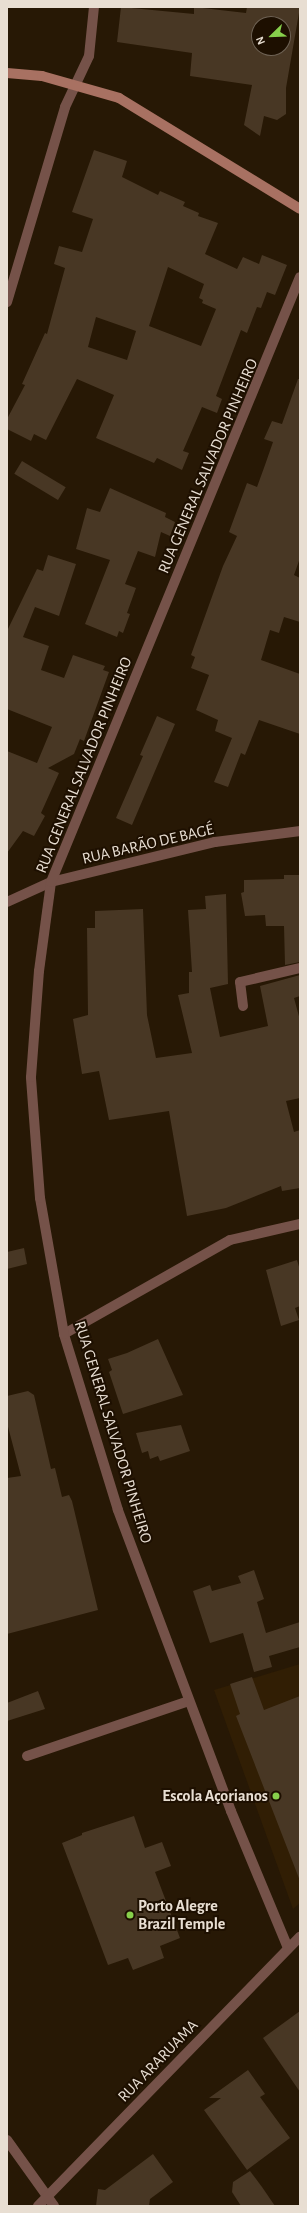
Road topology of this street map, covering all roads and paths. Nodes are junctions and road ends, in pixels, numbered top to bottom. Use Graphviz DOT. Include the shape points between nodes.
graph roads {
  1 [pos="94,7"];
  2 [pos="7,73"];
  3 [pos="77,84"];
  4 [pos="300,209"];
  5 [pos="300,277"];
  6 [pos="7,302"];
  7 [pos="300,831"];
  8 [pos="51,882"];
  9 [pos="7,902"];
  10 [pos="300,968"];
  11 [pos="243,1006"];
  12 [pos="300,1224"];
  13 [pos="64,1334"];
  14 [pos="189,1701"];
  15 [pos="27,1756"];
  16 [pos="300,1936"];
  17 [pos="288,1948"];
  18 [pos="7,2140"];
  19 [pos="47,2197"];
  20 [pos="38,2206"];
  21 [pos="54,2206"];
  1 -- 3 [label="street" via="89,56"];
  2 -- 3 [label="main road" via="42,76"];
  3 -- 4 [label="main road" via="119,98"];
  3 -- 6 [label="street" via="66,107"];
  5 -- 8 [label="street, RUA GENERAL SALVADOR PINHEIRO"];
  7 -- 8 [label="street, RUA BARÃO DE BAGÉ" via="215,842"];
  8 -- 9 [label="street, RUA BARÃO DE BAGÉ"];
  8 -- 13 [label="street, RUA GENERAL SALVADOR PINHEIRO" via="39,971 31,1077 40,1198"];
  10 -- 11 [label="street" via="240,982"];
  12 -- 13 [label="street" via="230,1240"];
  13 -- 14 [label="street, RUA GENERAL SALVADOR PINHEIRO" via="118,1510"];
  14 -- 15 [label="street"];
  14 -- 17 [label="street, RUA GENERAL SALVADOR PINHEIRO" via="230,1811"];
  16 -- 17 [label="street, RUA ARARUAMA"];
  17 -- 19 [label="street, RUA ARARUAMA"];
  18 -- 19 [label="street"];
  19 -- 20 [label="street, RUA ARARUAMA"];
  19 -- 21 [label="street"];
}
